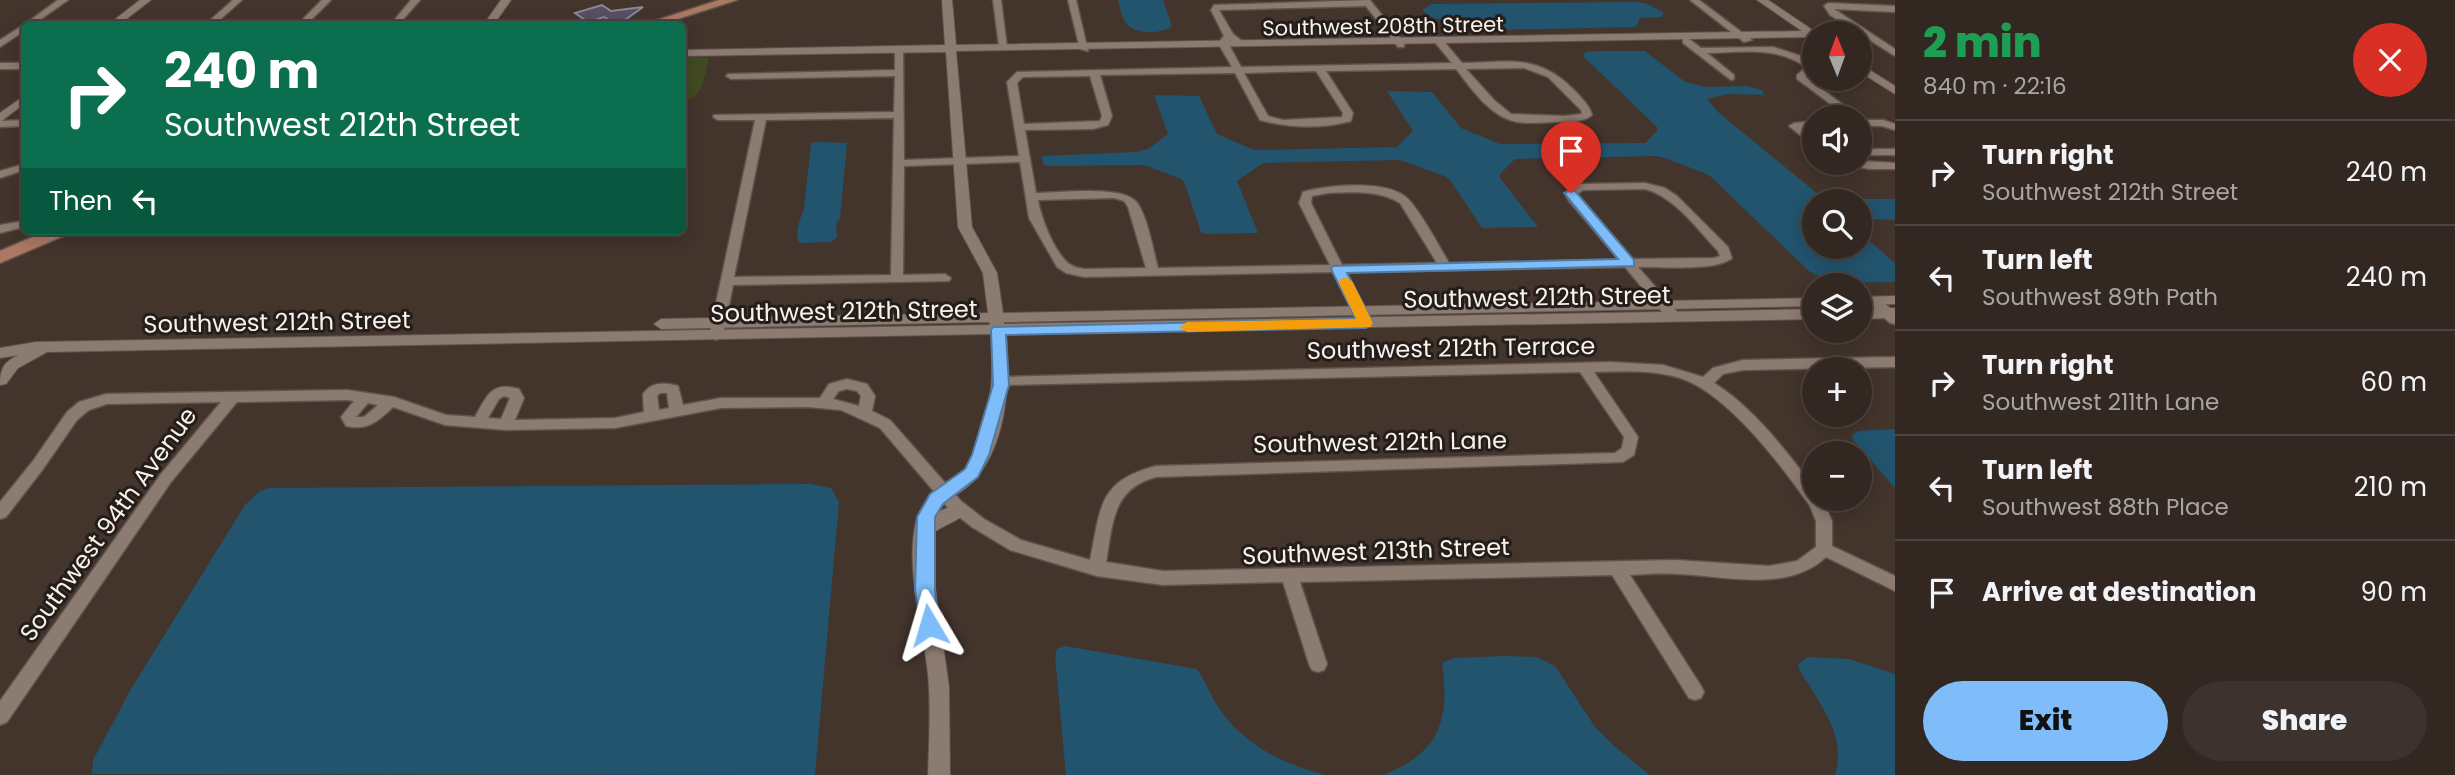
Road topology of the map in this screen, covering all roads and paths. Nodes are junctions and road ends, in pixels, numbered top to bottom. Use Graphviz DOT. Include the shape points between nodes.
graph roads {
  1 [pos="64,0"];
  2 [pos="146,0"];
  3 [pos="238,0"];
  4 [pos="327,0"];
  5 [pos="416,0"];
  6 [pos="506,0"];
  7 [pos="738,0"];
  8 [pos="947,0"];
  9 [pos="997,0"];
  10 [pos="1072,0"];
  11 [pos="1694,0"];
  12 [pos="1762,0"];
  13 [pos="1367,1"];
  14 [pos="721,2"];
  15 [pos="1895,9"];
  16 [pos="34,21"];
  17 [pos="118,21"];
  18 [pos="214,21"];
  19 [pos="305,21"];
  20 [pos="398,21"];
  21 [pos="491,21"];
  22 [pos="661,21"];
  23 [pos="670,21"];
  24 [pos="1802,28"];
  25 [pos="21,30"];
  26 [pos="1802,36"];
  27 [pos="1744,38"];
  28 [pos="1686,41"];
  29 [pos="21,42"];
  30 [pos="1226,42"];
  31 [pos="1439,42"];
  32 [pos="1,43"];
  33 [pos="1400,43"];
  34 [pos="1004,46"];
  35 [pos="1085,47"];
  36 [pos="901,49"];
  37 [pos="952,49"];
  38 [pos="1699,51"];
  39 [pos="686,53"];
  40 [pos="1895,53"];
  41 [pos="0,66"];
  42 [pos="21,66"];
  43 [pos="1461,66"];
  44 [pos="1319,68"];
  45 [pos="1237,70"];
  46 [pos="1094,72"];
  47 [pos="900,74"];
  48 [pos="1872,75"];
  49 [pos="730,76"];
  50 [pos="1731,77"];
  51 [pos="1895,90"];
  52 [pos="21,102"];
  53 [pos="1838,105"];
  54 [pos="1874,110"];
  55 [pos="900,115"];
  56 [pos="718,117"];
  57 [pos="761,117"];
  58 [pos="0,121"];
  59 [pos="1872,122"];
  60 [pos="21,123"];
  61 [pos="1802,125"];
  62 [pos="1020,127"];
  63 [pos="1895,127"];
  64 [pos="1802,133"];
  65 [pos="1872,152"];
  66 [pos="1895,152"];
  67 [pos="1026,159"];
  68 [pos="960,161"];
  69 [pos="899,163"];
  70 [pos="1872,166"];
  71 [pos="1895,166"];
  72 [pos="21,168"];
  73 [pos="0,175"];
  74 [pos="1031,197"];
  75 [pos="21,225"];
  76 [pos="21,233"];
  77 [pos="1,235"];
  78 [pos="51,235"];
  79 [pos="0,258"];
  80 [pos="1629,263"];
  81 [pos="1446,267"];
  82 [pos="1338,269"];
  83 [pos="1153,272"];
  84 [pos="945,278"];
  85 [pos="897,279"];
  86 [pos="728,282"];
  87 [pos="1802,302"];
  88 [pos="1872,303"];
  89 [pos="1664,305"];
  90 [pos="1893,312"];
  91 [pos="1872,313"];
  92 [pos="1802,314"];
  93 [pos="1363,317"];
  94 [pos="1674,317"];
  95 [pos="661,324"];
  96 [pos="997,324"];
  97 [pos="717,330"];
  98 [pos="43,349"];
  99 [pos="0,353"];
  100 [pos="1895,362"];
  101 [pos="1584,368"];
  102 [pos="0,380"];
  103 [pos="1002,380"];
  104 [pos="1706,382"];
  105 [pos="234,396"];
  106 [pos="365,397"];
  107 [pos="390,401"];
  108 [pos="824,403"];
  109 [pos="677,410"];
  110 [pos="864,412"];
  111 [pos="652,416"];
  112 [pos="478,424"];
  113 [pos="506,425"];
  114 [pos="943,493"];
  115 [pos="960,510"];
  116 [pos="0,513"];
  117 [pos="924,530"];
  118 [pos="1824,549"];
  119 [pos="1097,569"];
  120 [pos="1617,569"];
  121 [pos="1290,578"];
  122 [pos="1895,584"];
  123 [pos="1318,664"];
  124 [pos="1695,692"];
  125 [pos="0,716"];
  126 [pos="939,775"];
  1 -- 16 [label="street"];
  2 -- 17 [label="street"];
  3 -- 18 [label="street"];
  4 -- 19 [label="street"];
  5 -- 20 [label="street"];
  6 -- 21 [label="street"];
  7 -- 14 [label="main road"];
  8 -- 37 [label="street"];
  9 -- 34 [label="street"];
  10 -- 35 [label="street"];
  11 -- 27 [label="street"];
  12 -- 24 [label="street"];
  13 -- 30 [label="street" via="1216,7"];
  13 -- 33 [label="street"];
  14 -- 22 [label="main road"];
  14 -- 23 [label="main road"];
  15 -- 40 [label="street" via="1828,6"];
  25 -- 32 [label="street"];
  26 -- 27 [label="street, Southwest 208th Street"];
  27 -- 28 [label="street, Southwest 208th Street"];
  27 -- 31 [label="street, Southwest 208th Street"];
  28 -- 31 [label="street, Southwest 208th Street"];
  28 -- 38 [label="street"];
  29 -- 32 [label="street"];
  30 -- 33 [label="street, Southwest 208th Street"];
  30 -- 33 [label="street, Southwest 208th Street"];
  30 -- 35 [label="street, Southwest 208th Street"];
  30 -- 45 [label="street"];
  31 -- 33 [label="street, Southwest 208th Street"];
  31 -- 43 [label="street"];
  34 -- 35 [label="street, Southwest 208th Street"];
  34 -- 37 [label="street, Southwest 208th Street"];
  35 -- 37 [label="street, Southwest 208th Street"];
  36 -- 37 [label="street, Southwest 208th Street"];
  36 -- 39 [label="street, Southwest 208th Street"];
  36 -- 47 [label="street"];
  37 -- 68 [label="street"];
  38 -- 50 [label="street"];
  38 -- 53 [label="street" via="1796,54 1812,67 1800,76"];
  41 -- 42 [label="street"];
  43 -- 43 [label="street" via="1545,69 1587,115 1513,118 1499,112"];
  43 -- 44 [label="street"];
  44 -- 45 [label="street"];
  44 -- 45 [label="street" via="1349,113 1347,119 1270,121 1259,113"];
  45 -- 46 [label="street"];
  46 -- 62 [label="street" via="1015,76 1012,82"];
  46 -- 62 [label="street" via="1107,116 1101,124"];
  47 -- 49 [label="street"];
  47 -- 55 [label="street"];
  48 -- 51 [label="street"];
  52 -- 58 [label="street"];
  54 -- 63 [label="street"];
  55 -- 57 [label="street"];
  55 -- 69 [label="street"];
  56 -- 57 [label="street"];
  57 -- 86 [label="street"];
  58 -- 60 [label="street"];
  59 -- 63 [label="street"];
  61 -- 64 [label="street" via="1794,126"];
  62 -- 67 [label="street"];
  65 -- 66 [label="street"];
  67 -- 68 [label="street"];
  67 -- 74 [label="street"];
  68 -- 69 [label="street"];
  68 -- 96 [label="street" via="965,230 989,269"];
  69 -- 85 [label="street"];
  70 -- 71 [label="street"];
  72 -- 73 [label="street"];
  74 -- 83 [label="street" via="1039,230 1066,268 1084,273"];
  74 -- 83 [label="street" via="1115,195 1128,199"];
  75 -- 77 [label="street"];
  76 -- 77 [label="main road"];
  78 -- 79 [label="main road"];
  80 -- 80 [label="street" via="1573,198 1572,191 1582,187 1658,189 1673,198 1722,248 1726,258"];
  80 -- 81 [label="street"];
  80 -- 89 [label="street"];
  81 -- 82 [label="street"];
  81 -- 82 [label="street" via="1404,201 1392,192 1307,194 1305,203"];
  82 -- 83 [label="street"];
  82 -- 93 [label="street"];
  84 -- 85 [label="street"];
  85 -- 86 [label="street"];
  86 -- 97 [label="street"];
  87 -- 89 [label="street, Southwest 212th Street"];
  88 -- 90 [label="street"];
  89 -- 93 [label="street, Southwest 212th Street"];
  89 -- 94 [label="street"];
  90 -- 91 [label="street"];
  92 -- 94 [label="street, Southwest 212th Street"];
  93 -- 94 [label="street, Southwest 212th Street"];
  93 -- 96 [label="street, Southwest 212th Street"];
  95 -- 97 [label="street, Southwest 212th Street"];
  96 -- 97 [label="street, Southwest 212th Street"];
  96 -- 103 [label="street"];
  97 -- 98 [label="street, Southwest 212th Street"];
  98 -- 99 [label="street, Southwest 212th Street"];
  98 -- 102 [label="street" via="18,361"];
  100 -- 104 [label="street" via="1743,365 1718,371"];
  101 -- 103 [label="street, Southwest 212th Terrace"];
  101 -- 104 [label="street, Southwest 212th Terrace" via="1651,368"];
  101 -- 119 [label="street, Southwest 212th Lane" via="1632,442 1629,451 1618,458 1158,470 1131,477 1121,486 1113,499"];
  103 -- 114 [label="street" via="977,465"];
  104 -- 118 [label="street" via="1743,412 1812,496 1824,521"];
  105 -- 106 [label="street"];
  105 -- 116 [label="street" via="113,398 84,406"];
  105 -- 125 [label="street, Southwest 94th Avenue" via="166,478"];
  106 -- 107 [label="street"];
  106 -- 107 [label="street" via="348,417 351,422 367,422"];
  107 -- 112 [label="street" via="432,417"];
  108 -- 109 [label="street" via="721,403"];
  108 -- 110 [label="street"];
  108 -- 110 [label="street" via="835,387 856,385 867,391"];
  109 -- 111 [label="street"];
  109 -- 111 [label="street" via="673,389 657,388 650,394"];
  110 -- 114 [label="street" via="892,431"];
  111 -- 113 [label="street" via="607,423"];
  112 -- 113 [label="street"];
  112 -- 113 [label="street" via="494,396 509,391 517,398"];
  114 -- 115 [label="street, Southwest 213th Street"];
  114 -- 117 [label="street" via="929,509"];
  115 -- 117 [label="street"];
  115 -- 119 [label="street, Southwest 213th Street" via="1016,545"];
  117 -- 126 [label="street" via="926,601 939,691"];
  118 -- 120 [label="street, Southwest 213th Street" via="1811,561 1780,572"];
  118 -- 122 [label="street"];
  119 -- 121 [label="street, Southwest 213th Street" via="1184,579"];
  120 -- 121 [label="street, Southwest 213th Street"];
  120 -- 124 [label="street"];
  121 -- 123 [label="street"];
}
